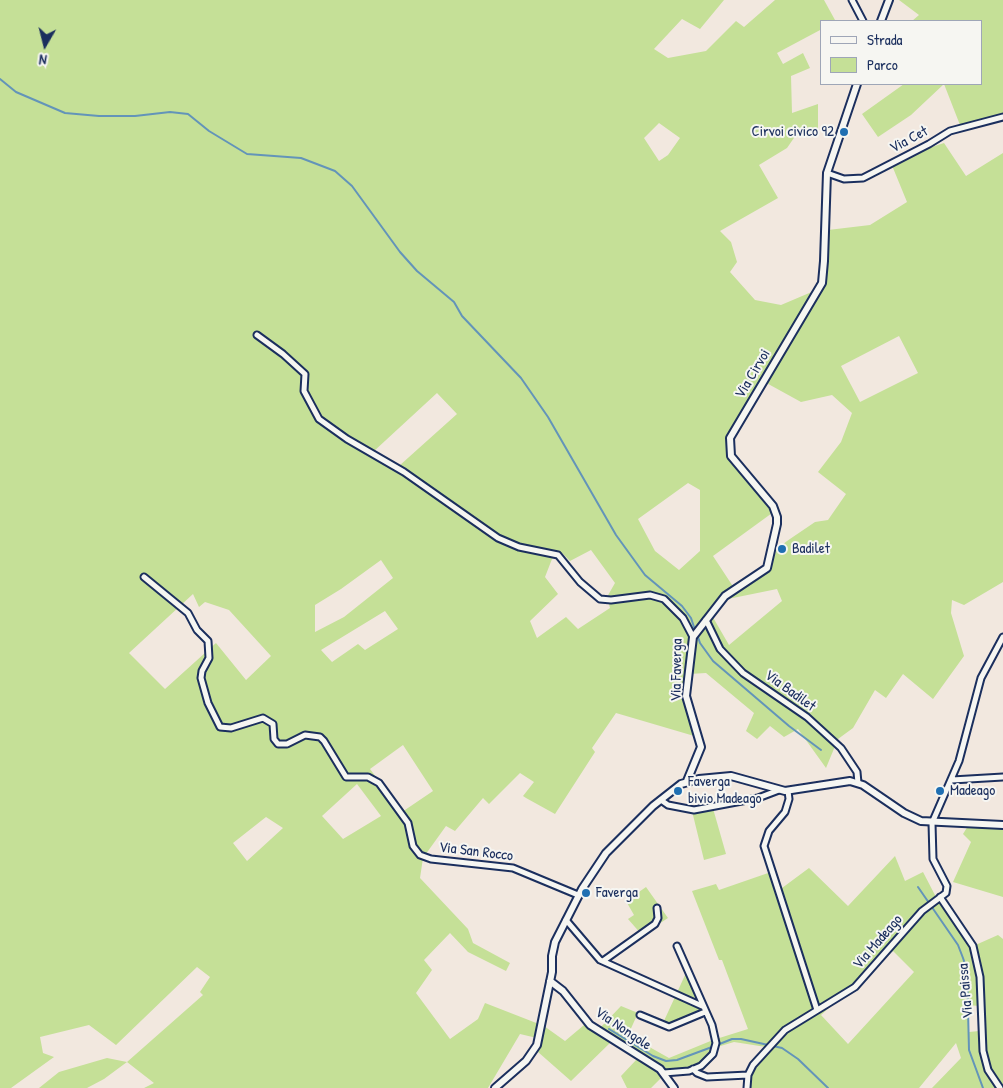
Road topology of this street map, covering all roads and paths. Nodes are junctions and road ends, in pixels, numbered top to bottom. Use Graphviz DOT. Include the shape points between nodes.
graph roads {
  1 [pos="852,0"];
  2 [pos="889,0"];
  3 [pos="862,20"];
  4 [pos="881,20"];
  5 [pos="857,85"];
  6 [pos="1003,117"];
  7 [pos="827,173"];
  8 [pos="257,335"];
  9 [pos="144,578"];
  10 [pos="706,620"];
  11 [pos="693,637"];
  12 [pos="1003,637"];
  13 [pos="1003,777"];
  14 [pos="952,780"];
  15 [pos="687,782"];
  16 [pos="858,783"];
  17 [pos="779,790"];
  18 [pos="788,791"];
  19 [pos="661,800"];
  20 [pos="932,823"];
  21 [pos="1003,825"];
  22 [pos="578,895"];
  23 [pos="940,897"];
  24 [pos="657,908"];
  25 [pos="566,920"];
  26 [pos="677,946"];
  27 [pos="603,961"];
  28 [pos="550,981"];
  29 [pos="702,1006"];
  30 [pos="817,1010"];
  31 [pos="705,1012"];
  32 [pos="640,1015"];
  33 [pos="694,1069"];
  34 [pos="664,1073"];
  35 [pos="748,1075"];
  36 [pos="495,1088"];
  37 [pos="674,1088"];
  38 [pos="747,1088"];
  39 [pos="1000,1088"];
  1 -- 3 [label="street"];
  2 -- 4 [label="street"];
  5 -- 7 [label="street, Via Cirvoi"];
  6 -- 7 [label="street, Via Cet" via="950,130 863,178 844,179"];
  7 -- 10 [label="street, Via Cirvoi" via="822,282 734,430 729,444 731,456 776,511 777,524 769,563 764,571 725,596"];
  8 -- 11 [label="street, Via Faverga" via="305,374 304,391 319,419 404,472 498,538 519,547 558,555 580,582 600,599 650,594 664,599 683,618"];
  9 -- 22 [label="street, Via San Rocco" via="188,612 197,630 208,641 210,655 201,678 208,703 220,727 231,728 263,718 273,724 274,739 278,744 287,744 305,735 320,738 346,776 368,776 379,784 408,823 413,846 420,855 514,868"];
  10 -- 11 [label="street, Via Cirvoi"];
  10 -- 16 [label="street, Via Badilet" via="720,649 743,673 807,717 841,748 857,772"];
  11 -- 15 [label="street, Via Faverga" via="686,696 700,747"];
  12 -- 14 [label="street" via="981,678"];
  13 -- 14 [label="street"];
  14 -- 20 [label="street"];
  15 -- 17 [label="street" via="731,776"];
  15 -- 19 [label="street"];
  16 -- 18 [label="street" via="839,781"];
  16 -- 20 [label="street" via="910,817"];
  17 -- 18 [label="street"];
  17 -- 19 [label="street" via="758,798 694,810 668,805"];
  18 -- 30 [label="street" via="785,812 769,831 764,846"];
  19 -- 22 [label="street" via="606,853"];
  20 -- 21 [label="street"];
  20 -- 23 [label="street" via="934,864 947,888"];
  22 -- 25 [label="street"];
  23 -- 30 [label="street, Via Madeago" via="928,906 856,987"];
  23 -- 39 [label="street, Via Paissa" via="972,946 980,977 984,1058"];
  24 -- 27 [label="street" via="655,924"];
  25 -- 27 [label="street"];
  25 -- 28 [label="street" via="553,950"];
  26 -- 29 [label="street"];
  27 -- 29 [label="street"];
  28 -- 34 [label="street, Via Nongole" via="563,990 590,1025"];
  28 -- 36 [label="street" via="534,1051"];
  29 -- 31 [label="street"];
  30 -- 35 [label="street, Via Madeago" via="789,1027 753,1064"];
  31 -- 32 [label="street, Via Nongole" via="669,1026"];
  31 -- 33 [label="street" via="714,1033 716,1049 706,1063"];
  33 -- 34 [label="street"];
  33 -- 35 [label="street" via="707,1077"];
  34 -- 37 [label="street, Via Nongole"];
  35 -- 38 [label="street"];
}
